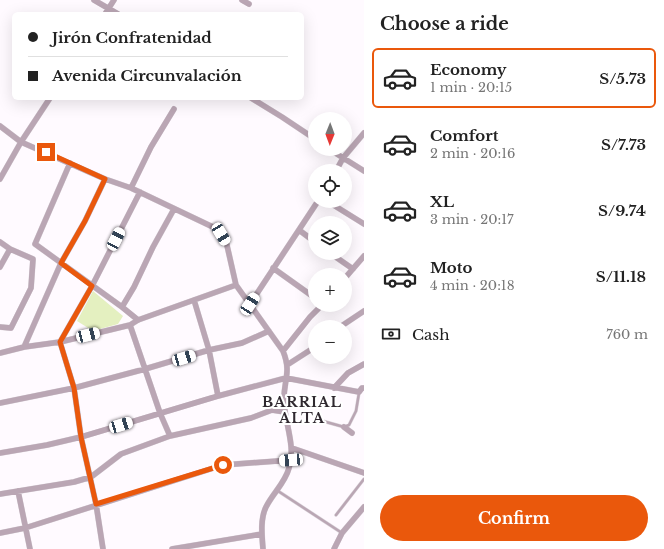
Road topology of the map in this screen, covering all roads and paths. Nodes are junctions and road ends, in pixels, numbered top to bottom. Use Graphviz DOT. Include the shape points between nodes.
graph roads {
  1 [pos="94,0"];
  2 [pos="114,0"];
  3 [pos="242,0"];
  4 [pos="249,4"];
  5 [pos="107,11"];
  6 [pos="49,100"];
  7 [pos="254,100"];
  8 [pos="174,109"];
  9 [pos="0,126"];
  10 [pos="364,133"];
  11 [pos="308,134"];
  12 [pos="21,142"];
  13 [pos="340,156"];
  14 [pos="343,158"];
  15 [pos="70,163"];
  16 [pos="340,164"];
  17 [pos="364,171"];
  18 [pos="0,179"];
  19 [pos="105,179"];
  20 [pos="131,188"];
  21 [pos="140,192"];
  22 [pos="313,208"];
  23 [pos="338,208"];
  24 [pos="174,210"];
  25 [pos="364,224"];
  26 [pos="299,230"];
  27 [pos="308,237"];
  28 [pos="0,242"];
  29 [pos="10,249"];
  30 [pos="364,256"];
  31 [pos="340,260"];
  32 [pos="61,263"];
  33 [pos="0,267"];
  34 [pos="273,268"];
  35 [pos="353,269"];
  36 [pos="236,285"];
  37 [pos="92,286"];
  38 [pos="308,293"];
  39 [pos="194,300"];
  40 [pos="250,304"];
  41 [pos="122,307"];
  42 [pos="364,311"];
  43 [pos="315,312"];
  44 [pos="138,320"];
  45 [pos="350,320"];
  46 [pos="130,325"];
  47 [pos="0,327"];
  48 [pos="269,331"];
  49 [pos="60,342"];
  50 [pos="24,347"];
  51 [pos="209,350"];
  52 [pos="283,351"];
  53 [pos="308,352"];
  54 [pos="0,354"];
  55 [pos="364,364"];
  56 [pos="287,365"];
  57 [pos="145,370"];
  58 [pos="286,378"];
  59 [pos="74,388"];
  60 [pos="334,388"];
  61 [pos="364,388"];
  62 [pos="359,392"];
  63 [pos="218,396"];
  64 [pos="0,403"];
  65 [pos="286,412"];
  66 [pos="160,413"];
  67 [pos="319,420"];
  68 [pos="344,427"];
  69 [pos="352,432"];
  70 [pos="170,436"];
  71 [pos="81,437"];
  72 [pos="292,448"];
  73 [pos="0,453"];
  74 [pos="291,460"];
  75 [pos="363,471"];
  76 [pos="90,476"];
  77 [pos="364,479"];
  78 [pos="277,490"];
  79 [pos="18,491"];
  80 [pos="0,494"];
  81 [pos="96,504"];
  82 [pos="364,507"];
  83 [pos="336,515"];
  84 [pos="25,528"];
  85 [pos="0,533"];
  86 [pos="342,533"];
  87 [pos="262,534"];
  88 [pos="30,549"];
  89 [pos="103,549"];
  90 [pos="172,549"];
  91 [pos="263,549"];
  92 [pos="334,549"];
  1 -- 5 [label="street"];
  2 -- 5 [label="street"];
  3 -- 4 [label="street"];
  6 -- 12 [label="street"];
  7 -- 11 [label="street"];
  8 -- 20 [label="street" via="151,147"];
  9 -- 12 [label="street"];
  10 -- 14 [label="street"];
  12 -- 15 [label="street"];
  12 -- 18 [label="street"];
  13 -- 14 [label="street"];
  14 -- 16 [label="street"];
  14 -- 17 [label="street"];
  15 -- 19 [label="street"];
  15 -- 32 [label="street" via="36,244"];
  19 -- 20 [label="street"];
  19 -- 32 [label="street"];
  20 -- 21 [label="street"];
  21 -- 24 [label="street"];
  21 -- 37 [label="street"];
  22 -- 26 [label="street"];
  23 -- 25 [label="street"];
  24 -- 36 [label="street" via="215,228 221,234 226,241"];
  24 -- 41 [label="street"];
  26 -- 27 [label="street"];
  26 -- 34 [label="street"];
  28 -- 29 [label="street"];
  29 -- 33 [label="street"];
  29 -- 47 [label="street" via="33,259 31,288 11,328"];
  30 -- 35 [label="street"];
  31 -- 35 [label="street"];
  32 -- 37 [label="street"];
  32 -- 50 [label="street"];
  34 -- 38 [label="street"];
  34 -- 40 [label="street"];
  36 -- 39 [label="street"];
  36 -- 40 [label="street"];
  37 -- 41 [label="street"];
  37 -- 49 [label="street"];
  39 -- 44 [label="street"];
  39 -- 51 [label="street"];
  40 -- 48 [label="street"];
  41 -- 44 [label="street"];
  42 -- 45 [label="street"];
  43 -- 52 [label="street"];
  44 -- 46 [label="street"];
  46 -- 49 [label="street"];
  46 -- 57 [label="street"];
  48 -- 51 [label="street" via="242,343"];
  48 -- 52 [label="street"];
  49 -- 50 [label="street"];
  49 -- 59 [label="street"];
  50 -- 54 [label="street"];
  51 -- 57 [label="street"];
  51 -- 63 [label="street"];
  52 -- 56 [label="street"];
  53 -- 56 [label="street"];
  55 -- 60 [label="street" via="348,373"];
  56 -- 58 [label="street"];
  57 -- 59 [label="street"];
  57 -- 66 [label="street"];
  58 -- 60 [label="street"];
  58 -- 63 [label="street"];
  58 -- 65 [label="street"];
  59 -- 64 [label="street"];
  59 -- 71 [label="street"];
  60 -- 62 [label="street"];
  61 -- 62 [label="street"];
  62 -- 68 [label="lane" via="356,411 349,426"];
  63 -- 66 [label="street"];
  65 -- 70 [label="street" via="272,410 251,418"];
  65 -- 72 [label="street"];
  66 -- 70 [label="street"];
  66 -- 71 [label="street"];
  67 -- 68 [label="lane"];
  68 -- 69 [label="street"];
  70 -- 76 [label="street" via="121,454"];
  71 -- 73 [label="street"];
  71 -- 76 [label="street"];
  72 -- 74 [label="street"];
  72 -- 75 [label="street"];
  74 -- 78 [label="street"];
  74 -- 81 [label="street" via="223,465"];
  76 -- 79 [label="street" via="74,482"];
  76 -- 81 [label="street"];
  77 -- 83 [label="lane"];
  78 -- 86 [label="lane"];
  78 -- 87 [label="street" via="262,517"];
  79 -- 80 [label="street"];
  79 -- 84 [label="street"];
  81 -- 84 [label="street"];
  81 -- 89 [label="street"];
  82 -- 86 [label="street"];
  84 -- 85 [label="street"];
  84 -- 88 [label="street"];
  86 -- 92 [label="street"];
  87 -- 90 [label="street"];
  87 -- 91 [label="street"];
}
